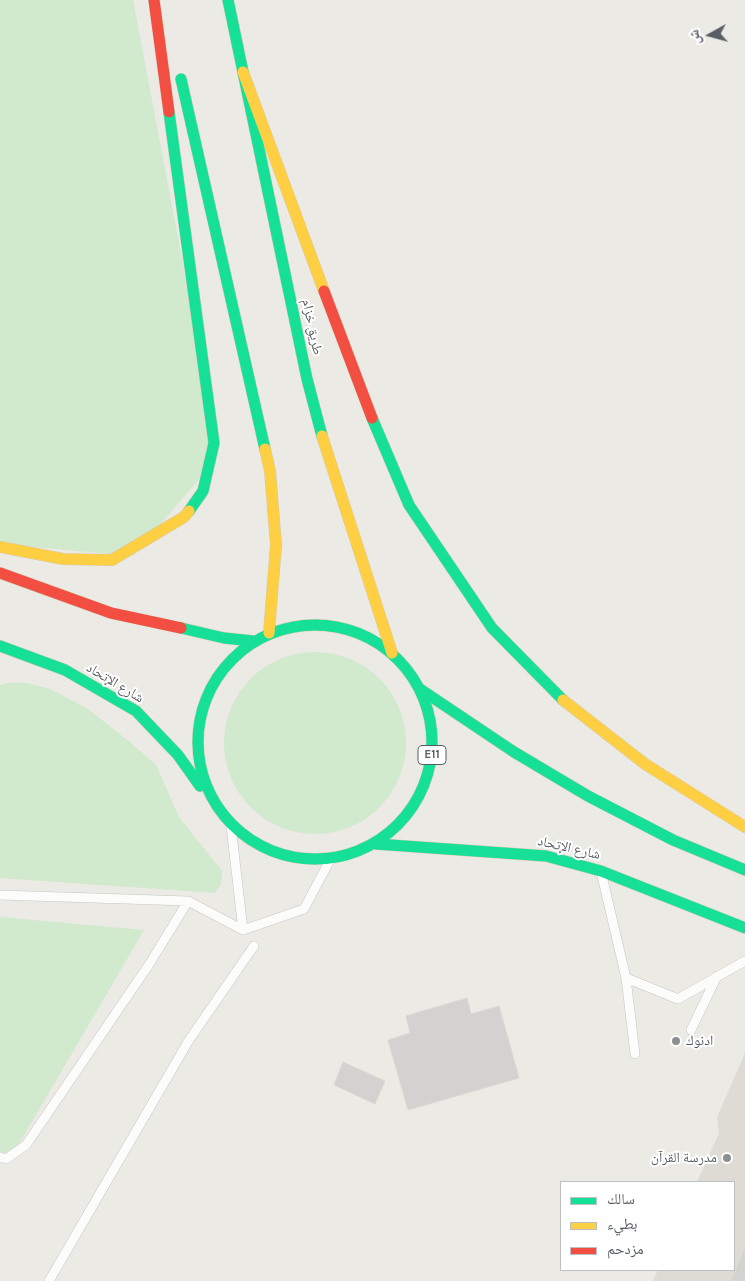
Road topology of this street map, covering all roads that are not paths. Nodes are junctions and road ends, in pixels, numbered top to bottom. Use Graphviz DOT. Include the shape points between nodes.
graph roads {
  1 [pos="154,0"];
  2 [pos="162,0"];
  3 [pos="228,0"];
  4 [pos="171,38"];
  5 [pos="178,67"];
  6 [pos="243,72"];
  7 [pos="0,547"];
  8 [pos="0,573"];
  9 [pos="269,633"];
  10 [pos="253,641"];
  11 [pos="0,646"];
  12 [pos="392,653"];
  13 [pos="420,689"];
  14 [pos="212,800"];
  15 [pos="231,826"];
  16 [pos="745,827"];
  17 [pos="376,844"];
  18 [pos="330,860"];
  19 [pos="601,870"];
  20 [pos="745,870"];
  21 [pos="0,895"];
  22 [pos="188,901"];
  23 [pos="745,928"];
  24 [pos="243,930"];
  25 [pos="254,946"];
  26 [pos="745,961"];
  27 [pos="717,976"];
  28 [pos="626,978"];
  29 [pos="691,1030"];
  30 [pos="635,1054"];
  31 [pos="0,1157"];
  32 [pos="49,1281"];
  1 -- 7 [label="main road" via="214,443 203,491 184,516 112,560 62,559"];
  2 -- 4 [label="main road"];
  3 -- 6 [label="main road, طريق خزام"];
  5 -- 9 [label="main road" via="270,471 276,545"];
  6 -- 12 [label="main road, طريق خزام" via="307,379 329,462"];
  6 -- 16 [label="main road" via="359,388 409,505 492,628 563,700 645,764"];
  8 -- 10 [label="main road" via="111,613 224,638"];
  9 -- 10 [label="main road, E11"];
  9 -- 12 [label="main road, E11" via="300,625 333,626 365,635"];
  10 -- 14 [label="main road, E11" via="226,664 207,695 198,730 199,766"];
  11 -- 14 [label="main road, شارع الإتحاد / E11" via="65,670 136,711 178,755"];
  12 -- 13 [label="main road, E11" via="408,669"];
  13 -- 17 [label="main road, E11" via="431,722 432,758 422,792 408,814"];
  13 -- 20 [label="main road, E11" via="514,752 588,796 674,840"];
  14 -- 15 [label="main road, E11"];
  15 -- 18 [label="main road, E11" via="260,847 294,859"];
  15 -- 24 [label="lane"];
  17 -- 18 [label="main road, E11"];
  17 -- 19 [label="main road, شارع الإتحاد / E11" via="546,856"];
  18 -- 24 [label="lane" via="304,909"];
  19 -- 23 [label="main road, شارع الإتحاد / E11"];
  19 -- 28 [label="lane"];
  21 -- 22 [label="lane"];
  22 -- 24 [label="lane"];
  22 -- 31 [label="lane" via="150,963 26,1145 6,1159"];
  25 -- 32 [label="lane" via="189,1040"];
  26 -- 27 [label="lane"];
  27 -- 28 [label="lane" via="678,999"];
  27 -- 29 [label="lane"];
  28 -- 30 [label="lane"];
}
